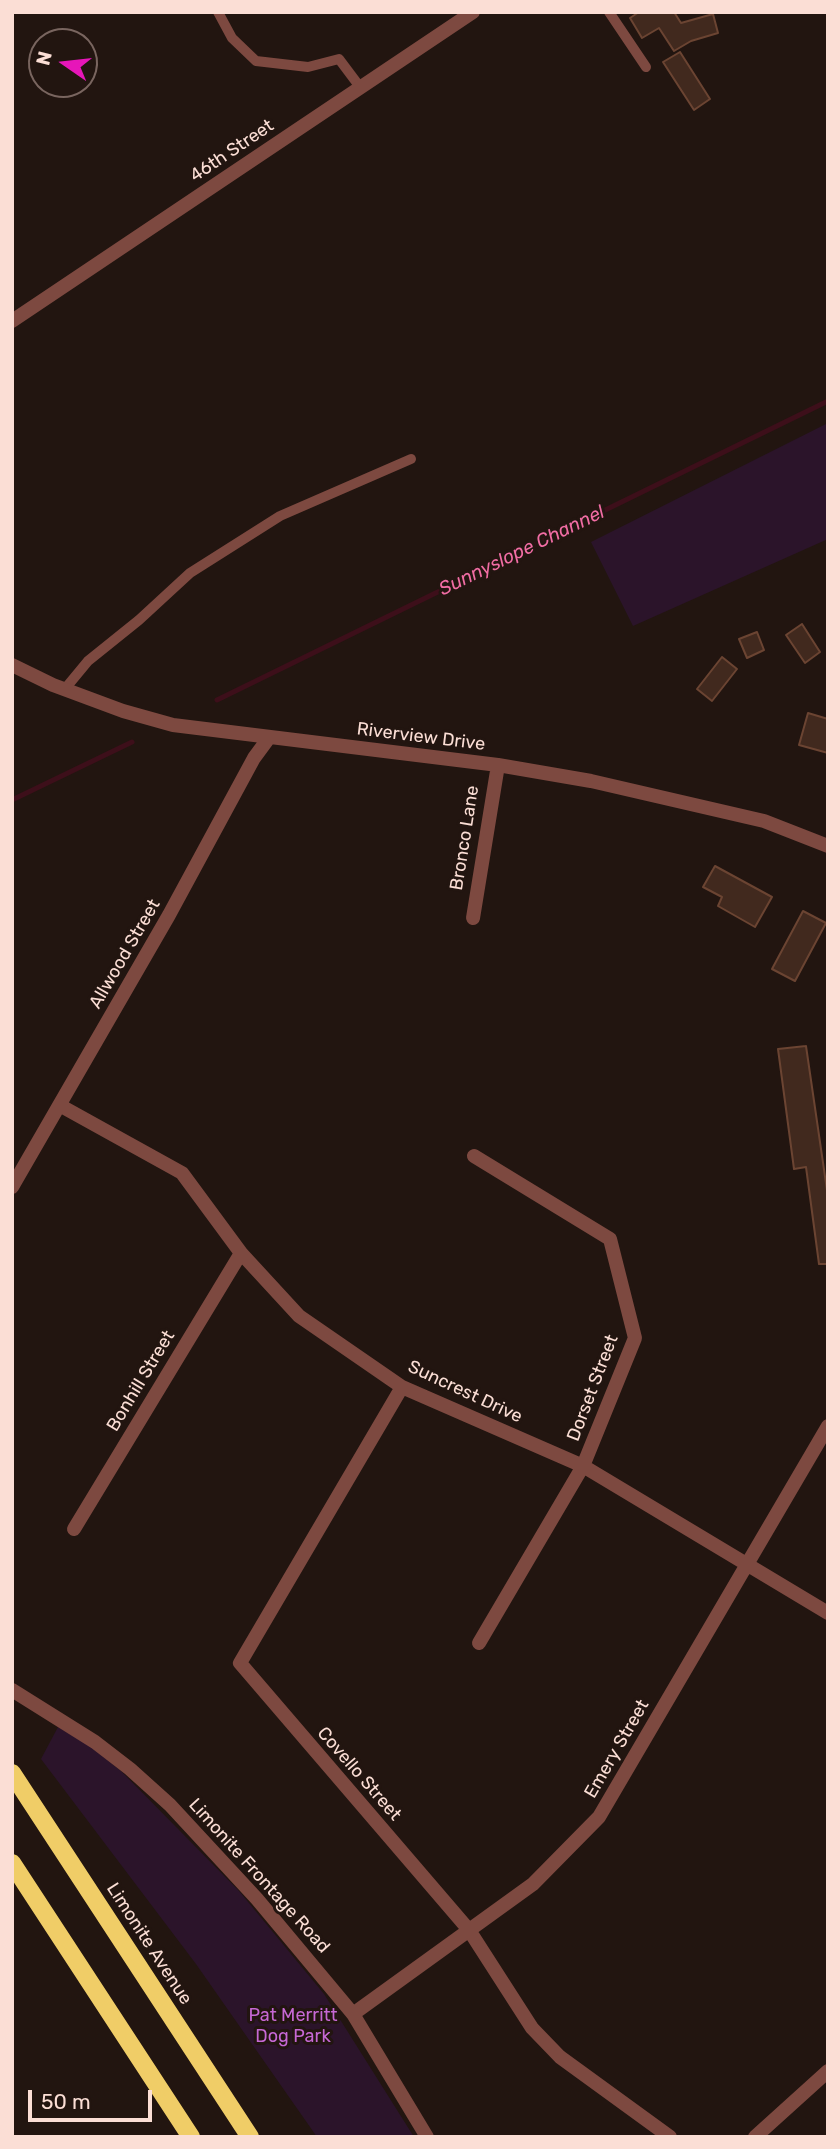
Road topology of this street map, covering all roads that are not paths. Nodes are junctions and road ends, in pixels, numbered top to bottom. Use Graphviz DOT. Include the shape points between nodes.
graph roads {
  1 [pos="218,12"];
  2 [pos="473,12"];
  3 [pos="609,12"];
  4 [pos="646,66"];
  5 [pos="360,87"];
  6 [pos="12,321"];
  7 [pos="411,459"];
  8 [pos="12,665"];
  9 [pos="64,690"];
  10 [pos="268,739"];
  11 [pos="498,765"];
  12 [pos="828,846"];
  13 [pos="472,918"];
  14 [pos="61,1105"];
  15 [pos="474,1156"];
  16 [pos="12,1187"];
  17 [pos="241,1253"];
  18 [pos="402,1387"];
  19 [pos="828,1426"];
  20 [pos="583,1466"];
  21 [pos="74,1529"];
  22 [pos="748,1564"];
  23 [pos="828,1613"];
  24 [pos="479,1643"];
  25 [pos="12,1690"];
  26 [pos="12,1773"];
  27 [pos="12,1863"];
  28 [pos="469,1930"];
  29 [pos="353,2014"];
  30 [pos="828,2071"];
  31 [pos="191,2137"];
  32 [pos="250,2137"];
  33 [pos="427,2137"];
  34 [pos="670,2137"];
  35 [pos="755,2137"];
  1 -- 5 [label="lane" via="232,38 256,61 308,67 339,59"];
  2 -- 5 [label="street, 46th Street"];
  3 -- 4 [label="lane"];
  5 -- 6 [label="street, 46th Street"];
  7 -- 9 [label="lane" via="279,516 190,573 88,661"];
  8 -- 9 [label="street, Riverview Drive"];
  9 -- 10 [label="street, Riverview Drive" via="173,725"];
  10 -- 11 [label="street, Riverview Drive"];
  10 -- 14 [label="street, Allwood Street"];
  11 -- 12 [label="street, Riverview Drive" via="591,781 764,821"];
  11 -- 13 [label="street, Bronco Lane"];
  14 -- 16 [label="street, Allwood Street"];
  14 -- 17 [label="street, Suncrest Drive" via="182,1173"];
  15 -- 20 [label="street, Dorset Street" via="610,1239 635,1338"];
  17 -- 18 [label="street, Suncrest Drive" via="299,1317"];
  17 -- 21 [label="street, Bonhill Street"];
  18 -- 20 [label="street, Suncrest Drive"];
  18 -- 28 [label="street, Covello Street" via="240,1663"];
  19 -- 22 [label="street, Emery Street"];
  20 -- 22 [label="street, Suncrest Drive"];
  20 -- 24 [label="street, Dorset Street"];
  22 -- 23 [label="street, Suncrest Drive"];
  22 -- 28 [label="street, Emery Street" via="599,1818 533,1884"];
  25 -- 29 [label="street, Limonite Frontage Road" via="95,1742 170,1805 257,1899"];
  26 -- 32 [label="main road, Limonite Avenue"];
  27 -- 31 [label="main road"];
  28 -- 29 [label="street, Emery Street"];
  28 -- 34 [label="street, Covello Street" via="532,2028 560,2057"];
  29 -- 33 [label="street, Limonite Frontage Road"];
  30 -- 35 [label="street"];
}
